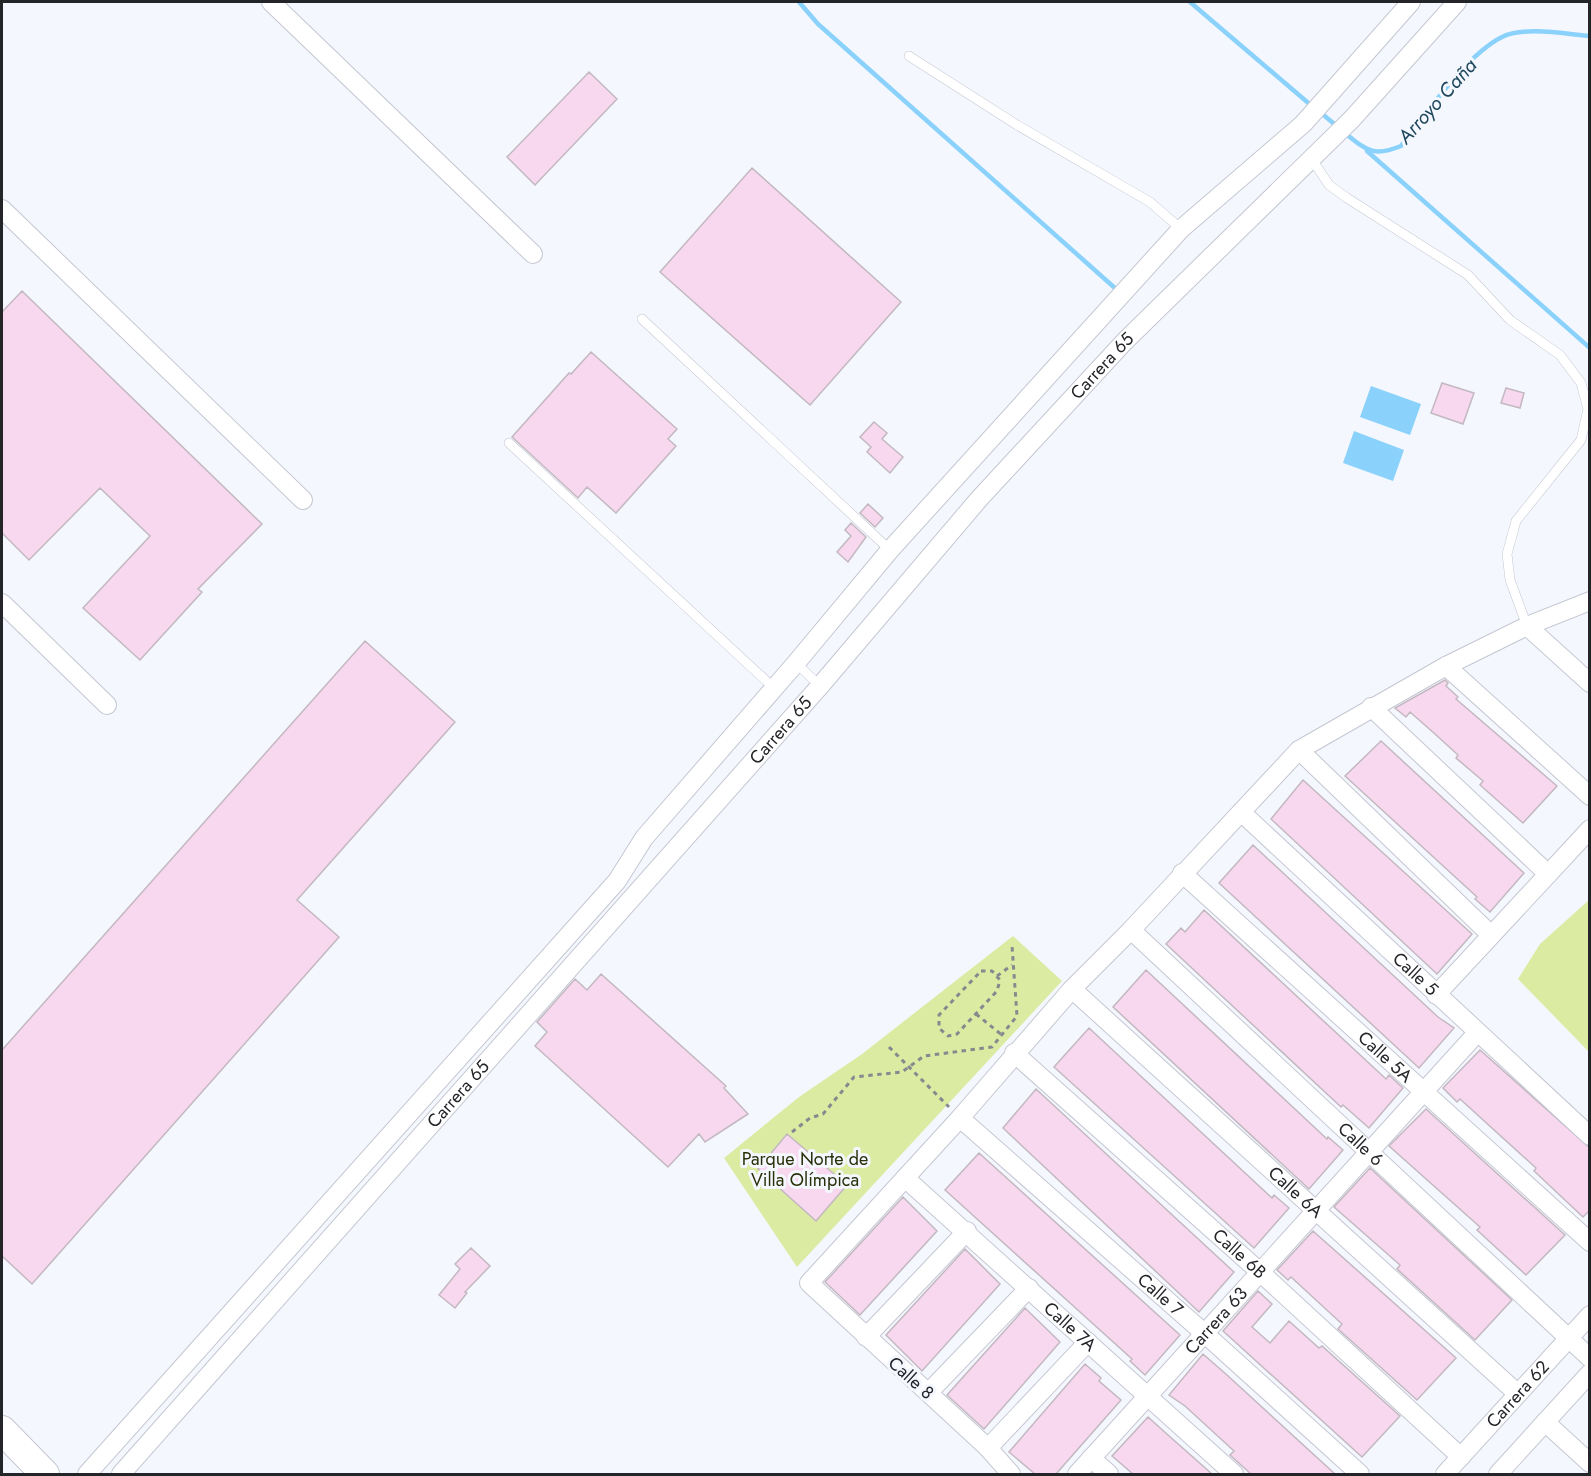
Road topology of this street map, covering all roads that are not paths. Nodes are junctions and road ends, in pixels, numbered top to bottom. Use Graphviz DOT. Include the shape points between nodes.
graph roads {
  1 [pos="271,2"];
  2 [pos="1411,2"];
  3 [pos="1457,2"];
  4 [pos="909,56"];
  5 [pos="1311,158"];
  6 [pos="2,209"];
  7 [pos="1181,229"];
  8 [pos="533,254"];
  9 [pos="642,319"];
  10 [pos="509,443"];
  11 [pos="303,500"];
  12 [pos="890,549"];
  13 [pos="1590,601"];
  14 [pos="2,603"];
  15 [pos="1527,626"];
  16 [pos="796,663"];
  17 [pos="1446,666"];
  18 [pos="1590,683"];
  19 [pos="820,686"];
  20 [pos="774,688"];
  21 [pos="107,705"];
  22 [pos="1371,707"];
  23 [pos="1299,750"];
  24 [pos="1590,796"];
  25 [pos="1241,812"];
  26 [pos="1590,829"];
  27 [pos="1182,873"];
  28 [pos="1548,873"];
  29 [pos="1131,930"];
  30 [pos="1491,935"];
  31 [pos="1072,989"];
  32 [pos="1436,995"];
  33 [pos="1477,1033"];
  34 [pos="1014,1053"];
  35 [pos="1423,1091"];
  36 [pos="960,1118"];
  37 [pos="1590,1136"];
  38 [pos="1369,1152"];
  39 [pos="905,1178"];
  40 [pos="1315,1211"];
  41 [pos="967,1231"];
  42 [pos="1590,1242"];
  43 [pos="1260,1272"];
  44 [pos="1029,1288"];
  45 [pos="1590,1315"];
  46 [pos="1204,1333"];
  47 [pos="866,1337"];
  48 [pos="1568,1338"];
  49 [pos="1088,1342"];
  50 [pos="1590,1358"];
  51 [pos="1590,1374"];
  52 [pos="929,1392"];
  53 [pos="1518,1394"];
  54 [pos="1147,1396"];
  55 [pos="1545,1422"];
  56 [pos="2,1430"];
  57 [pos="988,1448"];
  58 [pos="1461,1457"];
  59 [pos="1091,1458"];
  60 [pos="1590,1463"];
  61 [pos="45,1474"];
  62 [pos="87,1474"];
  63 [pos="121,1474"];
  64 [pos="1011,1474"];
  65 [pos="1077,1474"];
  66 [pos="1109,1474"];
  67 [pos="1234,1474"];
  68 [pos="1360,1474"];
  69 [pos="1445,1474"];
  70 [pos="1498,1474"];
  1 -- 8 [label="street"];
  2 -- 7 [label="street, Carrera 65" via="1303,124"];
  3 -- 5 [label="street, Carrera 65" via="1352,119"];
  4 -- 7 [label="lane" via="1017,125 1150,202"];
  5 -- 15 [label="lane" via="1329,185 1468,275 1510,320 1560,355 1581,383 1588,409 1581,440 1516,521 1507,554 1510,580"];
  5 -- 19 [label="street, Carrera 65" via="1125,341 979,499"];
  6 -- 11 [label="street"];
  7 -- 12 [label="street, Carrera 65"];
  9 -- 12 [label="lane"];
  10 -- 20 [label="lane"];
  12 -- 16 [label="street, Carrera 65"];
  13 -- 15 [label="street"];
  14 -- 21 [label="street"];
  15 -- 17 [label="street"];
  15 -- 18 [label="street"];
  16 -- 19 [label="lane"];
  16 -- 20 [label="street, Carrera 65"];
  17 -- 22 [label="street"];
  17 -- 24 [label="street"];
  19 -- 63 [label="street, Carrera 65"];
  20 -- 62 [label="street, Carrera 65" via="644,838 617,881"];
  22 -- 23 [label="street"];
  22 -- 28 [label="street"];
  23 -- 25 [label="street"];
  23 -- 30 [label="street"];
  25 -- 27 [label="street"];
  25 -- 32 [label="street, Calle 5"];
  26 -- 28 [label="street"];
  27 -- 29 [label="street"];
  27 -- 35 [label="street, Calle 5A"];
  28 -- 30 [label="street"];
  29 -- 31 [label="street"];
  29 -- 38 [label="street, Calle 6"];
  30 -- 32 [label="street"];
  31 -- 34 [label="street"];
  31 -- 40 [label="street, Calle 6A"];
  32 -- 33 [label="street, Calle 5"];
  33 -- 35 [label="street, Carrera 63"];
  33 -- 37 [label="street, Calle 5"];
  34 -- 36 [label="street"];
  34 -- 43 [label="street, Calle 6B"];
  35 -- 38 [label="street, Carrera 63"];
  35 -- 42 [label="street, Calle 5A"];
  36 -- 39 [label="street"];
  36 -- 46 [label="street, Calle 7"];
  38 -- 40 [label="street, Carrera 63"];
  38 -- 48 [label="street, Calle 6"];
  39 -- 41 [label="street, Calle 7A"];
  39 -- 47 [label="street, Calle 8" via="809,1283"];
  40 -- 43 [label="street, Carrera 63"];
  40 -- 53 [label="street, Calle 6A"];
  41 -- 44 [label="street, Calle 7A"];
  41 -- 47 [label="street"];
  43 -- 46 [label="street, Carrera 63"];
  43 -- 58 [label="street, Calle 6B"];
  44 -- 49 [label="street, Calle 7A"];
  44 -- 52 [label="street"];
  45 -- 48 [label="street, Carrera 62"];
  46 -- 54 [label="street, Carrera 63"];
  46 -- 68 [label="street, Calle 7"];
  47 -- 52 [label="street, Calle 8"];
  48 -- 50 [label="street, Calle 6"];
  48 -- 53 [label="street, Carrera 62"];
  49 -- 54 [label="street, Calle 7A"];
  49 -- 57 [label="street"];
  51 -- 55 [label="street"];
  52 -- 57 [label="street, Calle 8"];
  53 -- 58 [label="street, Carrera 62"];
  54 -- 59 [label="street, Carrera 63"];
  54 -- 67 [label="street, Calle 7A"];
  55 -- 60 [label="street"];
  55 -- 70 [label="street"];
  56 -- 61 [label="highway"];
  57 -- 64 [label="street, Calle 8"];
  58 -- 69 [label="street, Carrera 62"];
  59 -- 65 [label="street, Carrera 63"];
  59 -- 66 [label="street"];
}
